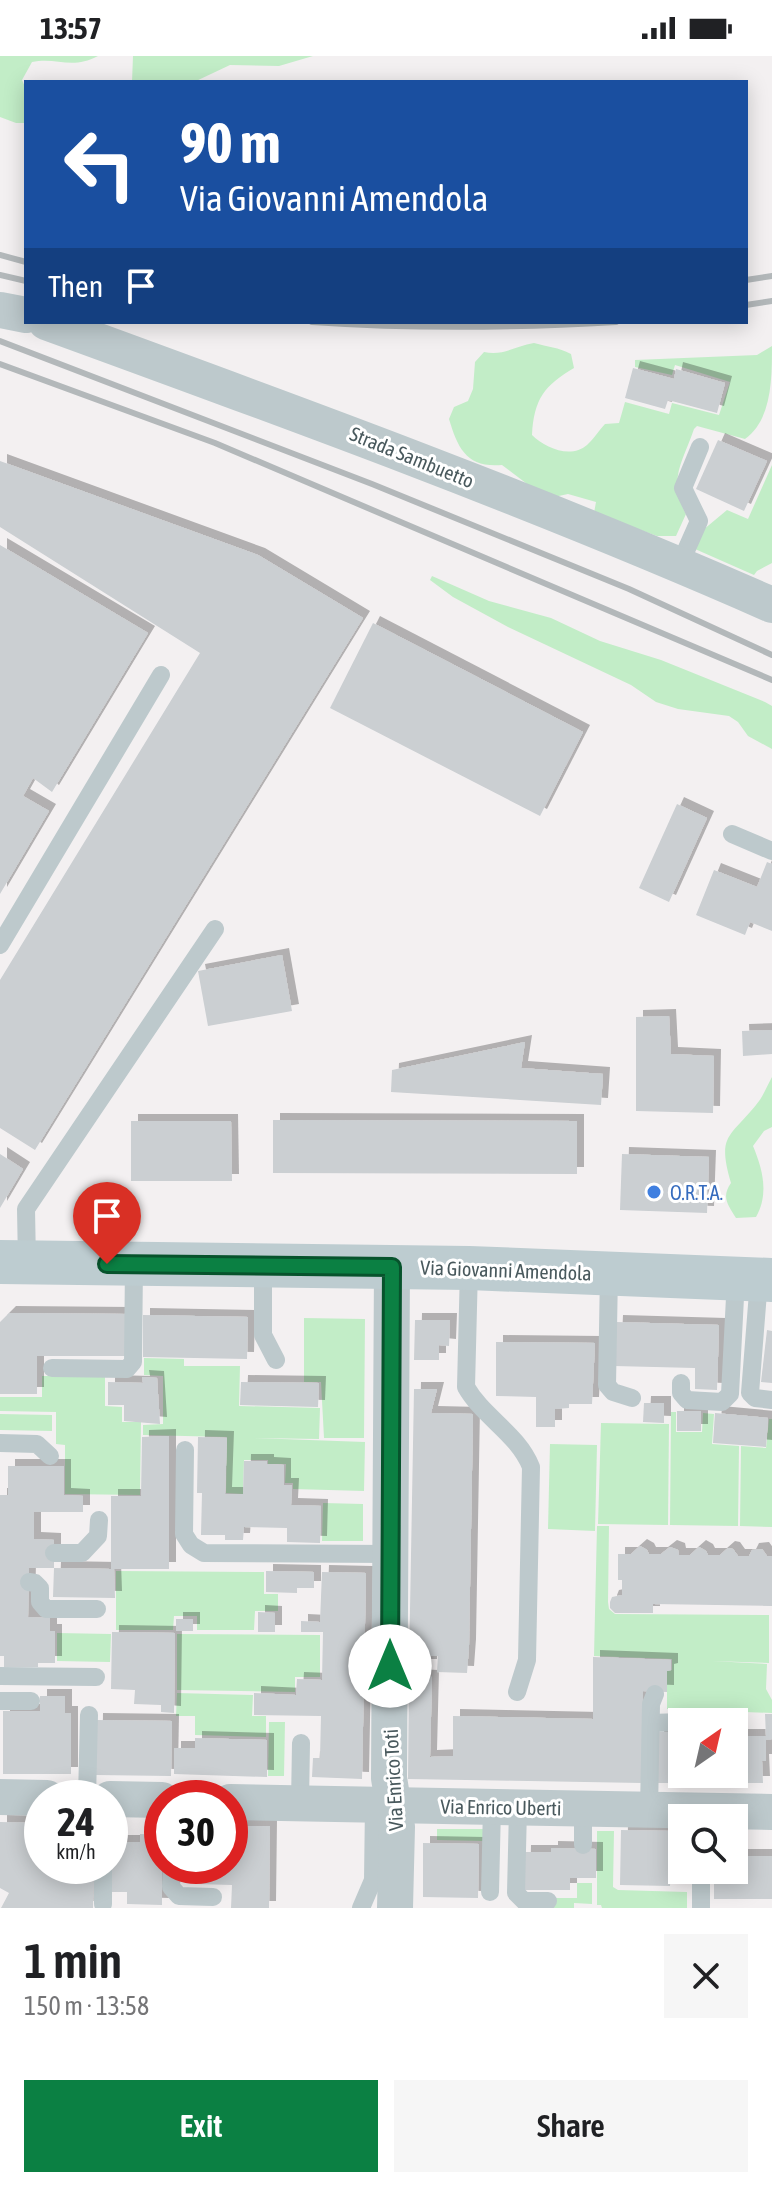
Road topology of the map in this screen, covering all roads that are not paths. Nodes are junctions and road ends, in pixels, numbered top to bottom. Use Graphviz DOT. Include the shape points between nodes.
graph roads {
  1 [pos="0,310"];
  2 [pos="24,315"];
  3 [pos="51,324"];
  4 [pos="700,447"];
  5 [pos="680,564"];
  6 [pos="772,605"];
  7 [pos="161,675"];
  8 [pos="732,834"];
  9 [pos="772,851"];
  10 [pos="215,929"];
  11 [pos="0,945"];
  12 [pos="14,1262"];
  13 [pos="134,1264"];
  14 [pos="263,1266"];
  15 [pos="392,1267"];
  16 [pos="469,1268"];
  17 [pos="609,1273"];
  18 [pos="755,1279"];
  19 [pos="276,1360"];
  20 [pos="52,1368"];
  21 [pos="681,1383"];
  22 [pos="632,1398"];
  23 [pos="772,1400"];
  24 [pos="0,1443"];
  25 [pos="185,1450"];
  26 [pos="50,1456"];
  27 [pos="99,1520"];
  28 [pos="54,1553"];
  29 [pos="390,1554"];
  30 [pos="29,1582"];
  31 [pos="97,1609"];
  32 [pos="0,1676"];
  33 [pos="96,1677"];
  34 [pos="517,1692"];
  35 [pos="655,1694"];
  36 [pos="0,1701"];
  37 [pos="31,1701"];
  38 [pos="89,1715"];
  39 [pos="668,1722"];
  40 [pos="651,1723"];
  41 [pos="301,1743"];
  42 [pos="87,1780"];
  43 [pos="0,1797"];
  44 [pos="24,1798"];
  45 [pos="248,1802"];
  46 [pos="300,1803"];
  47 [pos="384,1804"];
  48 [pos="678,1804"];
  49 [pos="505,1807"];
  50 [pos="583,1809"];
  51 [pos="772,1812"];
  52 [pos="748,1814"];
  53 [pos="668,1817"];
  54 [pos="583,1845"];
  55 [pos="103,1884"];
  56 [pos="171,1884"];
  57 [pos="701,1884"];
  58 [pos="490,1892"];
  59 [pos="403,1894"];
  60 [pos="213,1897"];
  61 [pos="548,1901"];
  62 [pos="103,1904"];
  63 [pos="361,1908"];
  64 [pos="701,1908"];
  1 -- 2 [label="street"];
  3 -- 5 [label="street, Strada Sambuetto" via="337,428"];
  4 -- 5 [label="lane" via="683,488 699,521"];
  5 -- 6 [label="street, Strada Sambuetto"];
  7 -- 11 [label="lane"];
  8 -- 9 [label="lane"];
  10 -- 12 [label="lane" via="26,1209"];
  12 -- 13 [label="main road, Via Giovanni Amendola"];
  13 -- 14 [label="main road, Via Giovanni Amendola"];
  13 -- 20 [label="lane" via="133,1362 127,1369"];
  14 -- 15 [label="main road, Via Giovanni Amendola"];
  14 -- 19 [label="lane" via="263,1335"];
  15 -- 16 [label="main road, Via Giovanni Amendola"];
  15 -- 29 [label="street, Via Enrico Toti"];
  16 -- 17 [label="main road, Via Giovanni Amendola"];
  16 -- 34 [label="lane" via="466,1387 525,1452 531,1467 527,1660"];
  17 -- 18 [label="main road, Via Giovanni Amendola"];
  17 -- 22 [label="lane" via="607,1385"];
  18 -- 21 [label="lane" via="730,1394 722,1402 687,1400"];
  18 -- 23 [label="lane" via="750,1393"];
  24 -- 26 [label="lane" via="37,1444"];
  25 -- 29 [label="lane" via="184,1534 204,1553"];
  27 -- 28 [label="lane" via="98,1536 82,1553"];
  29 -- 47 [label="street, Via Enrico Toti" via="389,1778"];
  30 -- 31 [label="lane" via="40,1588 46,1609"];
  32 -- 33 [label="lane"];
  35 -- 40 [label="lane"];
  36 -- 37 [label="lane"];
  38 -- 42 [label="lane"];
  39 -- 40 [label="lane"];
  40 -- 48 [label="lane"];
  41 -- 46 [label="lane"];
  43 -- 44 [label="street"];
  45 -- 46 [label="street, Via Enrico Uberti"];
  46 -- 47 [label="street, Via Enrico Uberti"];
  47 -- 49 [label="street, Via Enrico Uberti"];
  47 -- 59 [label="street, Via Enrico Toti" via="397,1827"];
  47 -- 63 [label="lane" via="373,1880"];
  49 -- 50 [label="street, Via Enrico Uberti"];
  49 -- 58 [label="lane"];
  49 -- 61 [label="lane" via="516,1893 524,1901"];
  50 -- 53 [label="street, Via Enrico Uberti"];
  50 -- 54 [label="lane"];
  51 -- 52 [label="street, Via Enrico Uberti"];
  55 -- 62 [label="lane"];
  56 -- 60 [label="lane" via="179,1896"];
  57 -- 64 [label="lane"];
}
